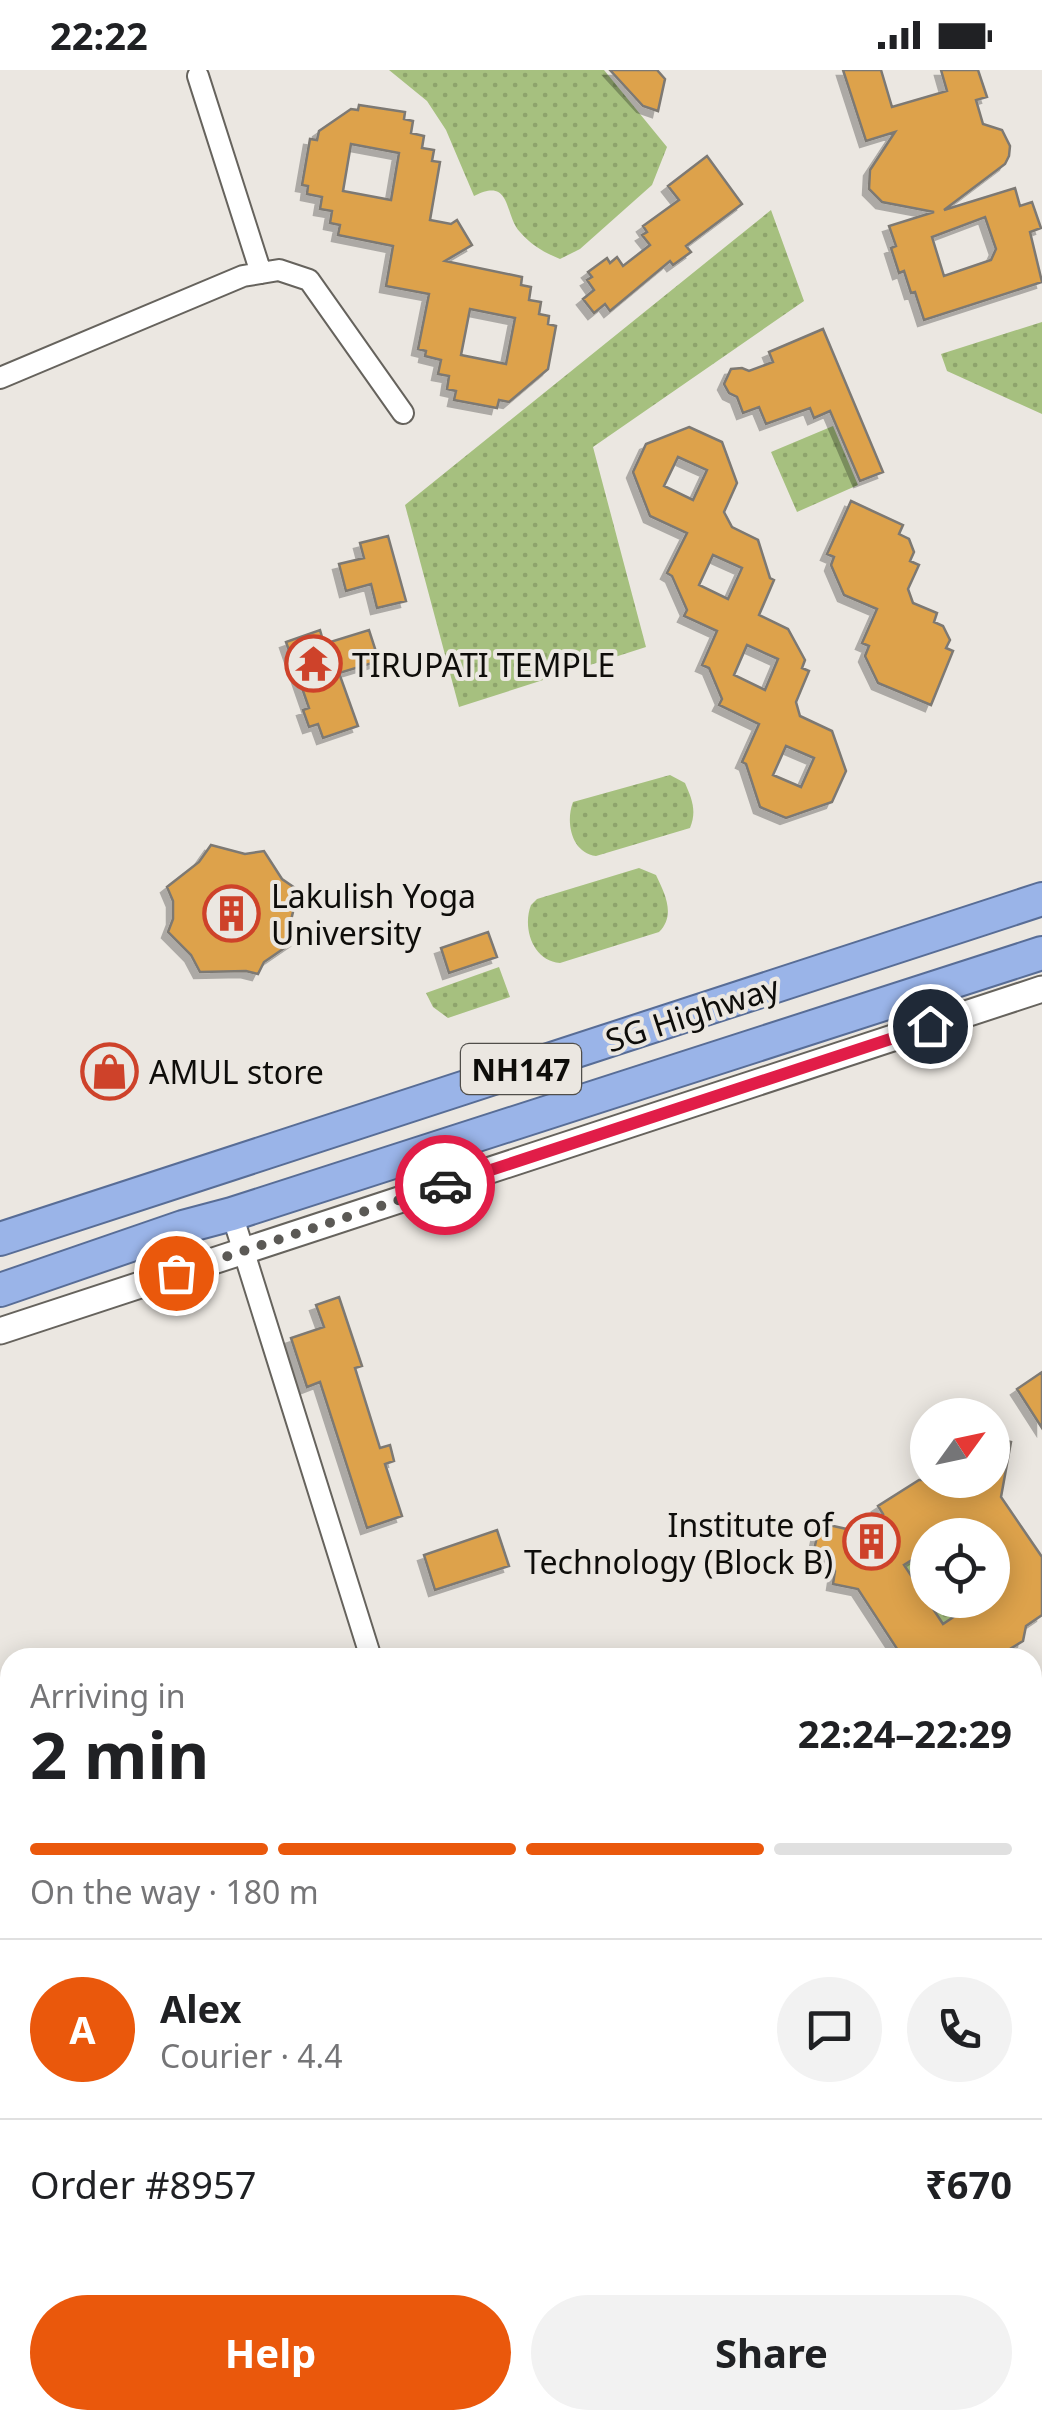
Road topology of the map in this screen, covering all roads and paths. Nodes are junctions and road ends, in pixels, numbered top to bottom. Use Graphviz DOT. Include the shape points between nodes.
graph roads {
  1 [pos="198,76"];
  2 [pos="261,273"];
  3 [pos="0,378"];
  4 [pos="403,412"];
  5 [pos="1042,899"];
  6 [pos="1042,953"];
  7 [pos="1042,989"];
  8 [pos="232,1214"];
  9 [pos="0,1238"];
  10 [pos="244,1251"];
  11 [pos="0,1290"];
  12 [pos="0,1330"];
  13 [pos="368,1648"];
  1 -- 2 [label="street"];
  2 -- 3 [label="street"];
  2 -- 4 [label="street" via="279,270 309,280"];
  5 -- 9 [label="highway, SG Highway / NH147"];
  6 -- 8 [label="highway, SG Highway / NH147"];
  7 -- 10 [label="street"];
  8 -- 10 [label="street"];
  8 -- 11 [label="highway, SG Highway / NH147"];
  10 -- 12 [label="street"];
  10 -- 13 [label="street"];
}
